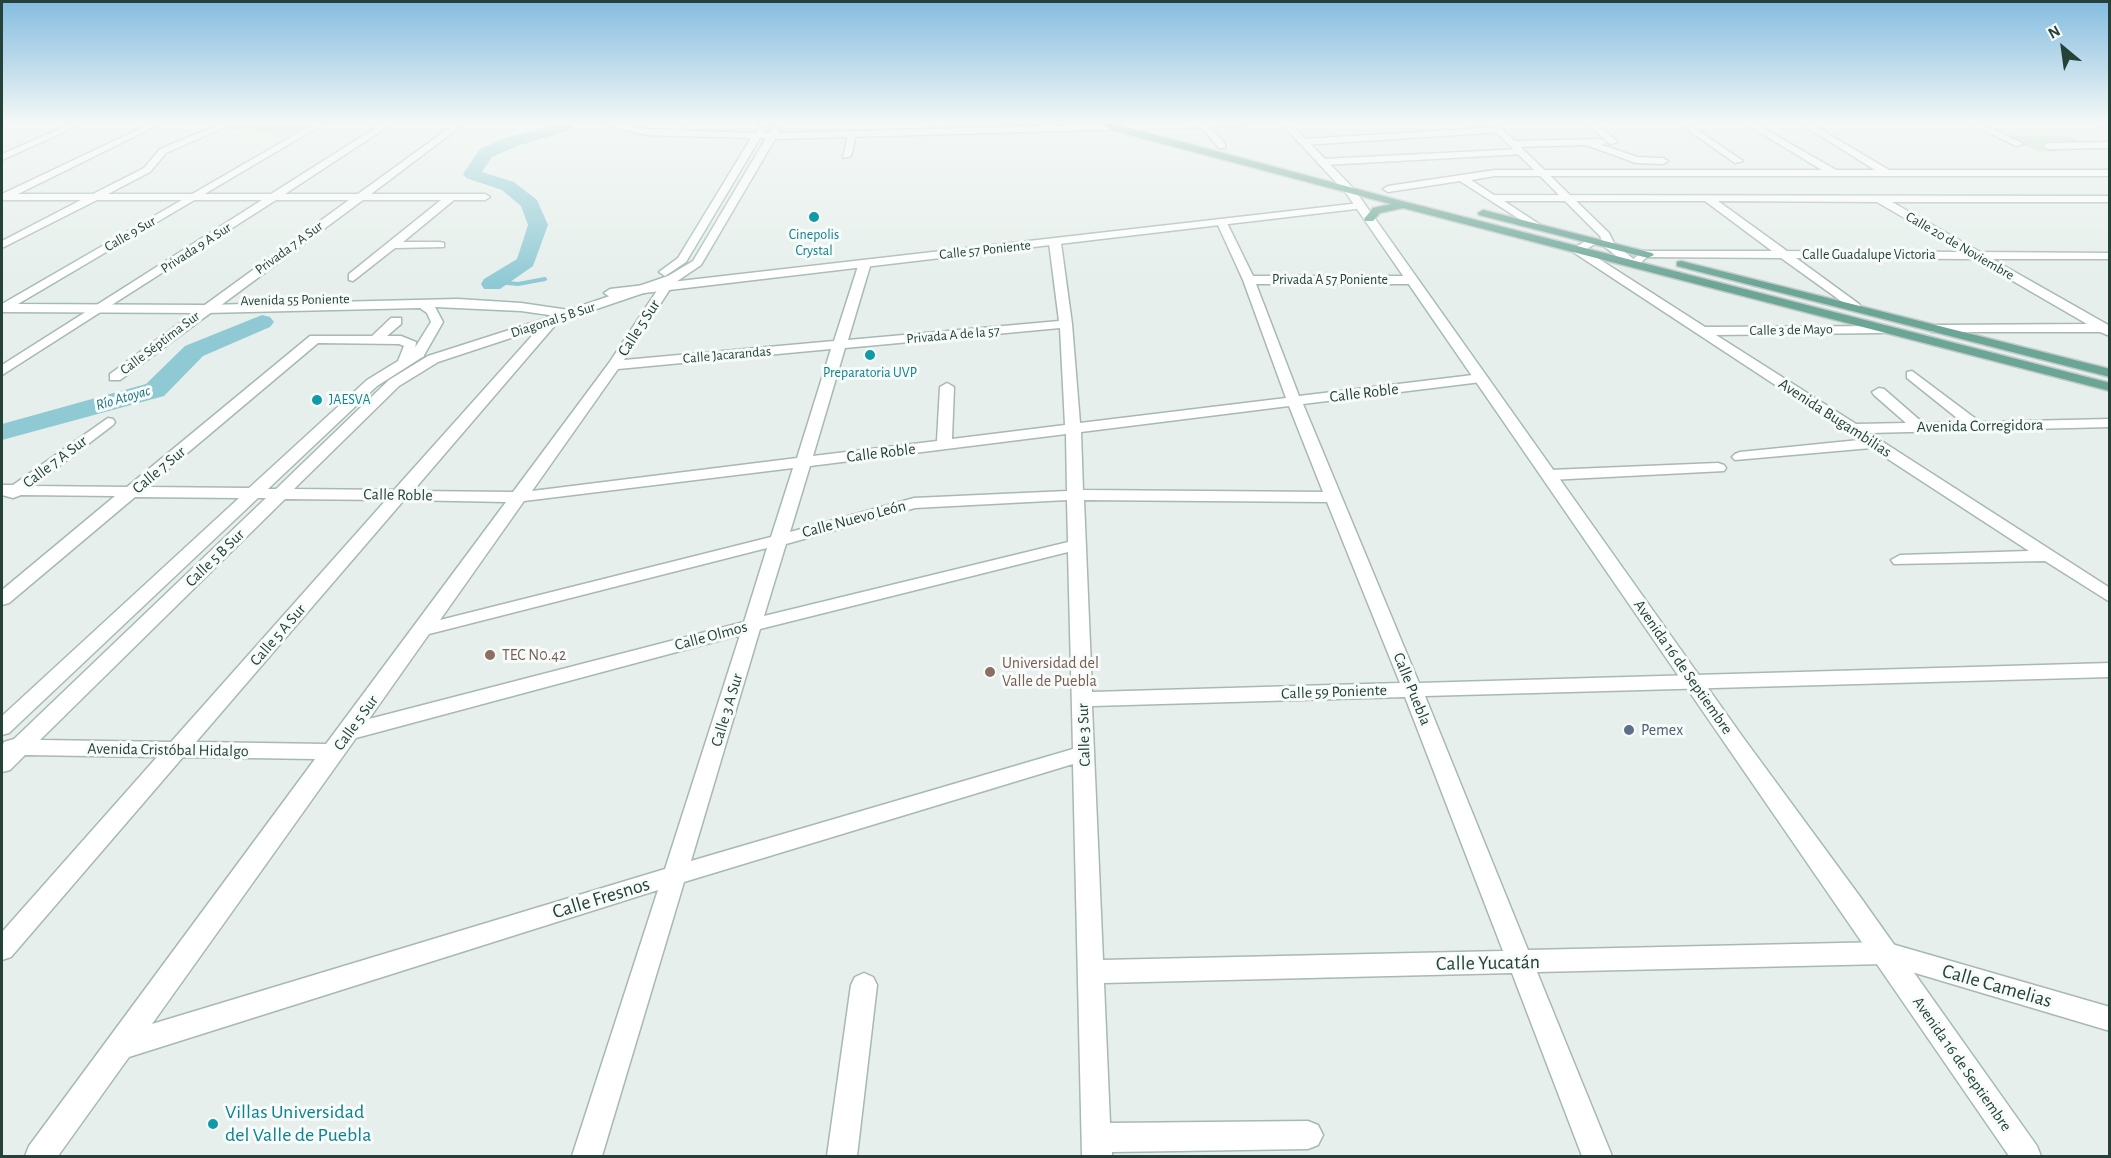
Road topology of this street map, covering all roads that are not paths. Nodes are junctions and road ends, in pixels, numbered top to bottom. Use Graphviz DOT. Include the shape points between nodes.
graph roads {
  1 [pos="44,177"];
  2 [pos="133,177"];
  3 [pos="217,177"];
  4 [pos="229,177"];
  5 [pos="305,177"];
  6 [pos="387,177"];
  7 [pos="731,177"];
  8 [pos="748,177"];
  9 [pos="1283,177"];
  10 [pos="1301,177"];
  11 [pos="1336,177"];
  12 [pos="1460,177"];
  13 [pos="1547,177"];
  14 [pos="1842,177"];
  15 [pos="1388,189"];
  16 [pos="2,197"];
  17 [pos="93,197"];
  18 [pos="182,197"];
  19 [pos="195,197"];
  20 [pos="274,197"];
  21 [pos="359,197"];
  22 [pos="451,197"];
  23 [pos="485,197"];
  24 [pos="1354,198"];
  25 [pos="1491,198"];
  26 [pos="1568,198"];
  27 [pos="1707,198"];
  28 [pos="1877,198"];
  29 [pos="2083,199"];
  30 [pos="2109,199"];
  31 [pos="1415,208"];
  32 [pos="2109,211"];
  33 [pos="1222,223"];
  34 [pos="1535,226"];
  35 [pos="695,234"];
  36 [pos="714,234"];
  37 [pos="1594,241"];
  38 [pos="1055,243"];
  39 [pos="2,245"];
  40 [pos="392,245"];
  41 [pos="1609,245"];
  42 [pos="1577,250"];
  43 [pos="1644,254"];
  44 [pos="430,255"];
  45 [pos="1786,255"];
  46 [pos="1976,255"];
  47 [pos="2109,256"];
  48 [pos="866,263"];
  49 [pos="1633,264"];
  50 [pos="684,273"];
  51 [pos="353,277"];
  52 [pos="1249,280"];
  53 [pos="1412,280"];
  54 [pos="702,281"];
  55 [pos="660,283"];
  56 [pos="422,303"];
  57 [pos="4,305"];
  58 [pos="106,305"];
  59 [pos="210,306"];
  60 [pos="1855,307"];
  61 [pos="588,308"];
  62 [pos="571,310"];
  63 [pos="553,316"];
  64 [pos="396,321"];
  65 [pos="1066,324"];
  66 [pos="1937,328"];
  67 [pos="1882,329"];
  68 [pos="2107,329"];
  69 [pos="1700,332"];
  70 [pos="375,340"];
  71 [pos="840,345"];
  72 [pos="419,358"];
  73 [pos="614,365"];
  74 [pos="2,371"];
  75 [pos="2109,373"];
  76 [pos="1912,375"];
  77 [pos="115,376"];
  78 [pos="1480,378"];
  79 [pos="947,387"];
  80 [pos="2109,387"];
  81 [pos="1879,392"];
  82 [pos="1294,401"];
  83 [pos="108,422"];
  84 [pos="2109,423"];
  85 [pos="1976,426"];
  86 [pos="1919,427"];
  87 [pos="1850,429"];
  88 [pos="1074,430"];
  89 [pos="1872,443"];
  90 [pos="944,446"];
  91 [pos="1740,458"];
  92 [pos="801,462"];
  93 [pos="1718,468"];
  94 [pos="1550,475"];
  95 [pos="9,490"];
  96 [pos="131,493"];
  97 [pos="252,494"];
  98 [pos="280,494"];
  99 [pos="398,495"];
  100 [pos="1075,495"];
  101 [pos="519,497"];
  102 [pos="1334,497"];
  103 [pos="2,501"];
  104 [pos="780,540"];
  105 [pos="1075,545"];
  106 [pos="2047,555"];
  107 [pos="1900,560"];
  108 [pos="2081,578"];
  109 [pos="2109,578"];
  110 [pos="2109,596"];
  111 [pos="2,599"];
  112 [pos="753,625"];
  113 [pos="422,630"];
  114 [pos="2109,670"];
  115 [pos="1694,682"];
  116 [pos="1413,689"];
  117 [pos="1082,699"];
  118 [pos="2,728"];
  119 [pos="349,732"];
  120 [pos="10,747"];
  121 [pos="179,750"];
  122 [pos="334,752"];
  123 [pos="1085,753"];
  124 [pos="2,764"];
  125 [pos="675,875"];
  126 [pos="2,949"];
  127 [pos="1885,953"];
  128 [pos="1520,962"];
  129 [pos="1091,972"];
  130 [pos="864,985"];
  131 [pos="2109,1019"];
  132 [pos="119,1047"];
  133 [pos="1308,1135"];
  134 [pos="1096,1147"];
  135 [pos="40,1156"];
  136 [pos="587,1156"];
  137 [pos="842,1156"];
  138 [pos="1597,1156"];
  139 [pos="2026,1156"];
  1 -- 16 [label="street"];
  2 -- 17 [label="street"];
  3 -- 18 [label="street, Calle 9 Sur"];
  4 -- 19 [label="street, Calle 9 Sur"];
  5 -- 20 [label="street, Privada 9 A Sur"];
  6 -- 21 [label="street, Privada 7 A Sur"];
  7 -- 35 [label="street, Calle 5 Sur"];
  8 -- 36 [label="street"];
  9 -- 24 [label="main road"];
  10 -- 24 [label="main road"];
  11 -- 24 [label="street, Avenida 16 de Septiembre"];
  12 -- 15 [label="street"];
  12 -- 25 [label="street"];
  13 -- 26 [label="street"];
  14 -- 28 [label="street, Calle 20 de Noviembre"];
  15 -- 24 [label="main road"];
  15 -- 34 [label="main road"];
  16 -- 17 [label="street"];
  17 -- 18 [label="street"];
  17 -- 39 [label="street"];
  18 -- 19 [label="street"];
  18 -- 57 [label="street, Calle 9 Sur"];
  19 -- 20 [label="street"];
  19 -- 57 [label="street, Calle 9 Sur"];
  20 -- 21 [label="street"];
  20 -- 58 [label="street, Privada 9 A Sur"];
  21 -- 22 [label="street"];
  21 -- 59 [label="street, Privada 7 A Sur"];
  22 -- 23 [label="street"];
  22 -- 40 [label="street"];
  24 -- 31 [label="main road"];
  24 -- 31 [label="main road" via="1372,213 1386,208"];
  24 -- 33 [label="street, Calle 57 Poniente"];
  24 -- 53 [label="street, Avenida 16 de Septiembre"];
  25 -- 26 [label="street"];
  25 -- 34 [label="street"];
  26 -- 27 [label="street"];
  26 -- 41 [label="street" via="1605,235"];
  27 -- 28 [label="street"];
  27 -- 45 [label="street"];
  28 -- 29 [label="street"];
  28 -- 46 [label="street, Calle 20 de Noviembre"];
  29 -- 30 [label="street"];
  29 -- 32 [label="street"];
  31 -- 42 [label="main road"];
  33 -- 38 [label="street, Calle 57 Poniente"];
  33 -- 52 [label="street, Calle Puebla"];
  34 -- 37 [label="main road"];
  35 -- 36 [label="street"];
  35 -- 55 [label="street, Calle 5 Sur" via="682,260"];
  36 -- 50 [label="street" via="697,263"];
  37 -- 41 [label="main road"];
  37 -- 42 [label="street"];
  38 -- 48 [label="street, Calle 57 Poniente"];
  38 -- 65 [label="street, Calle 3 Sur"];
  40 -- 44 [label="street" via="444,242"];
  40 -- 51 [label="street"];
  41 -- 43 [label="main road"];
  41 -- 49 [label="street"];
  42 -- 49 [label="main road"];
  42 -- 69 [label="street, Avenida Bugambilias"];
  43 -- 45 [label="street, Calle Guadalupe Victoria"];
  43 -- 49 [label="street"];
  43 -- 60 [label="main road"];
  45 -- 46 [label="street, Calle Guadalupe Victoria"];
  45 -- 60 [label="street"];
  46 -- 47 [label="street, Calle Guadalupe Victoria"];
  46 -- 68 [label="street, Calle 20 de Noviembre"];
  48 -- 54 [label="street, Calle 57 Poniente"];
  48 -- 71 [label="street, Calle 3 A Sur"];
  49 -- 67 [label="main road"];
  50 -- 54 [label="street"];
  50 -- 55 [label="street"];
  52 -- 53 [label="street, Privada A 57 Poniente"];
  52 -- 82 [label="street, Calle Puebla"];
  53 -- 78 [label="street, Avenida 16 de Septiembre"];
  54 -- 55 [label="street, Calle 57 Poniente"];
  55 -- 61 [label="street, Diagonal 5 B Sur"];
  55 -- 62 [label="street, Diagonal 5 B Sur" via="610,293"];
  55 -- 73 [label="street, Calle 5 Sur"];
  56 -- 59 [label="street, Avenida 55 Poniente"];
  56 -- 63 [label="street, Avenida 55 Poniente" via="486,305"];
  56 -- 72 [label="street" via="437,322"];
  57 -- 58 [label="street, Avenida 55 Poniente"];
  58 -- 59 [label="street, Avenida 55 Poniente"];
  58 -- 74 [label="street, Privada 9 A Sur"];
  59 -- 62 [label="street, Avenida 55 Poniente" via="465,297"];
  59 -- 77 [label="street, Calle Séptima Sur"];
  60 -- 66 [label="main road"];
  61 -- 62 [label="street, Avenida 55 Poniente"];
  62 -- 63 [label="street, Diagonal 5 B Sur"];
  63 -- 72 [label="street, Diagonal 5 B Sur"];
  63 -- 99 [label="street, Calle 5 A Sur"];
  64 -- 70 [label="street"];
  65 -- 71 [label="street, Privada A de la 57"];
  65 -- 88 [label="street, Calle 3 Sur"];
  66 -- 68 [label="street"];
  66 -- 75 [label="main road"];
  67 -- 69 [label="street, Calle 3 de Mayo"];
  67 -- 80 [label="main road"];
  69 -- 87 [label="street, Avenida Bugambilias"];
  70 -- 72 [label="street" via="408,342"];
  70 -- 96 [label="street, Calle 7 Sur" via="315,339"];
  71 -- 73 [label="street, Calle Jacarandas"];
  71 -- 92 [label="street, Calle 3 A Sur"];
  72 -- 97 [label="street, Calle 5 B Sur" via="372,383"];
  72 -- 98 [label="street, Calle 5 B Sur"];
  73 -- 101 [label="street, Calle 5 Sur"];
  76 -- 85 [label="street"];
  78 -- 82 [label="street, Calle Roble"];
  78 -- 94 [label="street, Avenida 16 de Septiembre"];
  79 -- 90 [label="street"];
  81 -- 86 [label="street"];
  82 -- 88 [label="street, Calle Roble"];
  82 -- 102 [label="street, Calle Puebla"];
  83 -- 95 [label="street, Calle 7 A Sur"];
  84 -- 85 [label="street, Avenida Corregidora"];
  85 -- 86 [label="street, Avenida Corregidora"];
  86 -- 87 [label="street, Avenida Corregidora"];
  87 -- 89 [label="street, Avenida Bugambilias"];
  88 -- 90 [label="street, Calle Roble"];
  88 -- 100 [label="street, Calle 3 Sur"];
  89 -- 91 [label="street"];
  89 -- 106 [label="street, Avenida Bugambilias"];
  90 -- 92 [label="street, Calle Roble"];
  92 -- 101 [label="street, Calle Roble"];
  92 -- 104 [label="street, Calle 3 A Sur"];
  93 -- 94 [label="street"];
  94 -- 115 [label="street, Avenida 16 de Septiembre"];
  95 -- 96 [label="street, Calle Roble"];
  95 -- 103 [label="street, Calle 7 A Sur"];
  96 -- 97 [label="street, Calle Roble"];
  96 -- 111 [label="street, Calle 7 Sur"];
  97 -- 98 [label="street, Calle Roble"];
  97 -- 118 [label="street, Calle 5 B Sur"];
  98 -- 99 [label="street, Calle Roble"];
  98 -- 120 [label="street, Calle 5 B Sur"];
  99 -- 101 [label="street, Calle Roble"];
  99 -- 121 [label="street, Calle 5 A Sur"];
  100 -- 102 [label="street, Calle Nuevo León"];
  100 -- 104 [label="street, Calle Nuevo León" via="914,503"];
  100 -- 105 [label="street, Calle 3 Sur"];
  101 -- 113 [label="street, Calle 5 Sur"];
  102 -- 116 [label="street, Calle Puebla"];
  104 -- 112 [label="street, Calle 3 A Sur"];
  104 -- 113 [label="street, Calle Nuevo León"];
  105 -- 112 [label="street, Calle Olmos"];
  105 -- 117 [label="street, Calle 3 Sur"];
  106 -- 107 [label="street"];
  106 -- 108 [label="street, Avenida Bugambilias"];
  108 -- 109 [label="street"];
  108 -- 110 [label="street, Avenida Bugambilias"];
  112 -- 119 [label="street, Calle Olmos"];
  112 -- 125 [label="street, Calle 3 A Sur"];
  113 -- 119 [label="street, Calle 5 Sur"];
  114 -- 115 [label="street, Calle 59 Poniente"];
  115 -- 116 [label="street, Calle 59 Poniente"];
  115 -- 127 [label="street, Avenida 16 de Septiembre"];
  116 -- 117 [label="street, Calle 59 Poniente"];
  116 -- 128 [label="street, Calle Puebla"];
  117 -- 123 [label="street, Calle 3 Sur"];
  119 -- 122 [label="street, Calle 5 Sur"];
  120 -- 121 [label="street, Avenida Cristóbal Hidalgo"];
  120 -- 124 [label="street, Calle 5 B Sur"];
  121 -- 122 [label="street, Avenida Cristóbal Hidalgo"];
  121 -- 126 [label="street, Calle 5 A Sur"];
  122 -- 132 [label="street, Calle 5 Sur"];
  123 -- 125 [label="street, Calle Fresnos"];
  123 -- 129 [label="street, Calle 3 Sur"];
  125 -- 132 [label="street, Calle Fresnos"];
  125 -- 136 [label="street, Calle 3 A Sur"];
  127 -- 128 [label="street, Calle Yucatán"];
  127 -- 131 [label="street, Calle Camelias"];
  127 -- 139 [label="street, Avenida 16 de Septiembre"];
  128 -- 129 [label="street, Calle Yucatán"];
  128 -- 138 [label="street, Calle Puebla"];
  129 -- 134 [label="street, Calle 3 Sur"];
  130 -- 137 [label="street"];
  132 -- 135 [label="street, Calle 5 Sur"];
  133 -- 134 [label="street"];
}
